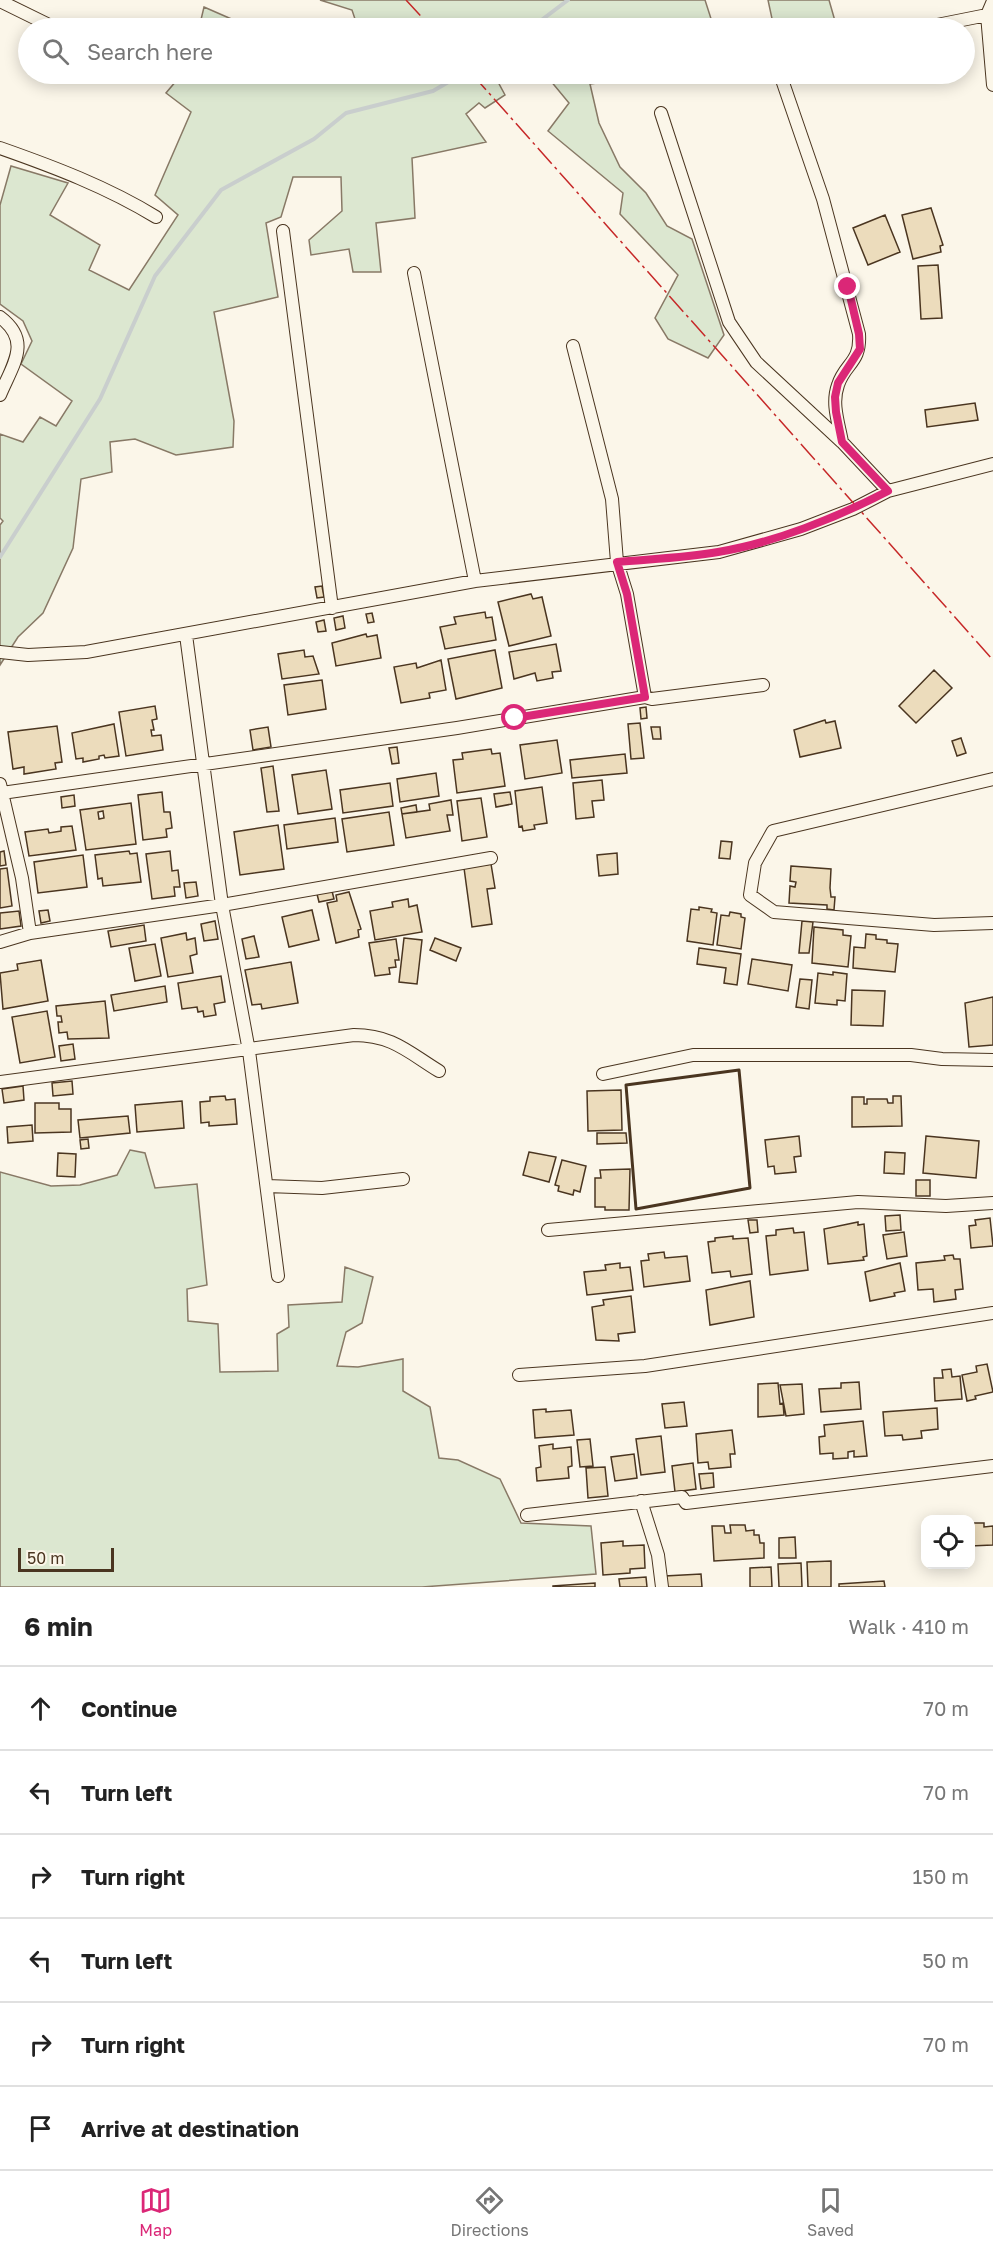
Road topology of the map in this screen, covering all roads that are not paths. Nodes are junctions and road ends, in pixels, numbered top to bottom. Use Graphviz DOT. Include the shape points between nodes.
graph roads {
  1 [pos="0,1"];
  2 [pos="993,1"];
  3 [pos="987,15"];
  4 [pos="35,18"];
  5 [pos="972,18"];
  6 [pos="783,84"];
  7 [pos="993,85"];
  8 [pos="661,113"];
  9 [pos="0,148"];
  10 [pos="156,217"];
  11 [pos="283,231"];
  12 [pos="414,273"];
  13 [pos="0,317"];
  14 [pos="573,346"];
  15 [pos="0,395"];
  16 [pos="842,442"];
  17 [pos="993,464"];
  18 [pos="888,491"];
  19 [pos="617,562"];
  20 [pos="475,581"];
  21 [pos="332,608"];
  22 [pos="186,634"];
  23 [pos="0,652"];
  24 [pos="763,685"];
  25 [pos="645,697"];
  26 [pos="203,766"];
  27 [pos="993,779"];
  28 [pos="1,788"];
  29 [pos="491,858"];
  30 [pos="222,905"];
  31 [pos="993,923"];
  32 [pos="30,933"];
  33 [pos="0,942"];
  34 [pos="249,1051"];
  35 [pos="993,1060"];
  36 [pos="0,1071"];
  37 [pos="439,1071"];
  38 [pos="603,1074"];
  39 [pos="0,1082"];
  40 [pos="403,1179"];
  41 [pos="267,1186"];
  42 [pos="993,1203"];
  43 [pos="548,1230"];
  44 [pos="278,1276"];
  45 [pos="993,1313"];
  46 [pos="519,1375"];
  47 [pos="993,1466"];
  48 [pos="641,1502"];
  49 [pos="527,1515"];
  50 [pos="662,1587"];
  1 -- 4 [label="street"];
  2 -- 3 [label="street"];
  3 -- 5 [label="street"];
  3 -- 7 [label="street"];
  6 -- 16 [label="street" via="823,199 859,334 860,349 838,383 835,397"];
  8 -- 16 [label="street" via="729,322 756,362"];
  9 -- 10 [label="street" via="56,167 121,196"];
  11 -- 21 [label="street"];
  12 -- 20 [label="street"];
  13 -- 15 [label="street" via="12,326 18,340"];
  14 -- 19 [label="street" via="612,499"];
  16 -- 18 [label="street"];
  17 -- 18 [label="street"];
  18 -- 19 [label="street" via="801,529 719,552"];
  19 -- 20 [label="street"];
  19 -- 25 [label="street" via="627,594"];
  20 -- 21 [label="street"];
  21 -- 22 [label="street"];
  22 -- 23 [label="street" via="86,652"];
  22 -- 26 [label="street"];
  24 -- 25 [label="street"];
  25 -- 26 [label="street"];
  26 -- 28 [label="street"];
  26 -- 30 [label="street"];
  27 -- 31 [label="street" via="773,831 755,863 750,895 774,912 934,925"];
  28 -- 32 [label="street"];
  29 -- 30 [label="street"];
  30 -- 32 [label="street"];
  30 -- 34 [label="street"];
  32 -- 33 [label="street"];
  34 -- 37 [label="street" via="374,1035 393,1040"];
  34 -- 39 [label="street"];
  34 -- 41 [label="street"];
  35 -- 38 [label="street" via="911,1054 693,1056"];
  36 -- 39 [label="street"];
  40 -- 41 [label="street" via="322,1188"];
  41 -- 44 [label="street"];
  42 -- 43 [label="street" via="946,1206 858,1202"];
  45 -- 46 [label="street" via="645,1366"];
  47 -- 48 [label="street" via="686,1503 682,1497"];
  48 -- 49 [label="street"];
  48 -- 50 [label="street" via="658,1555"];
}
